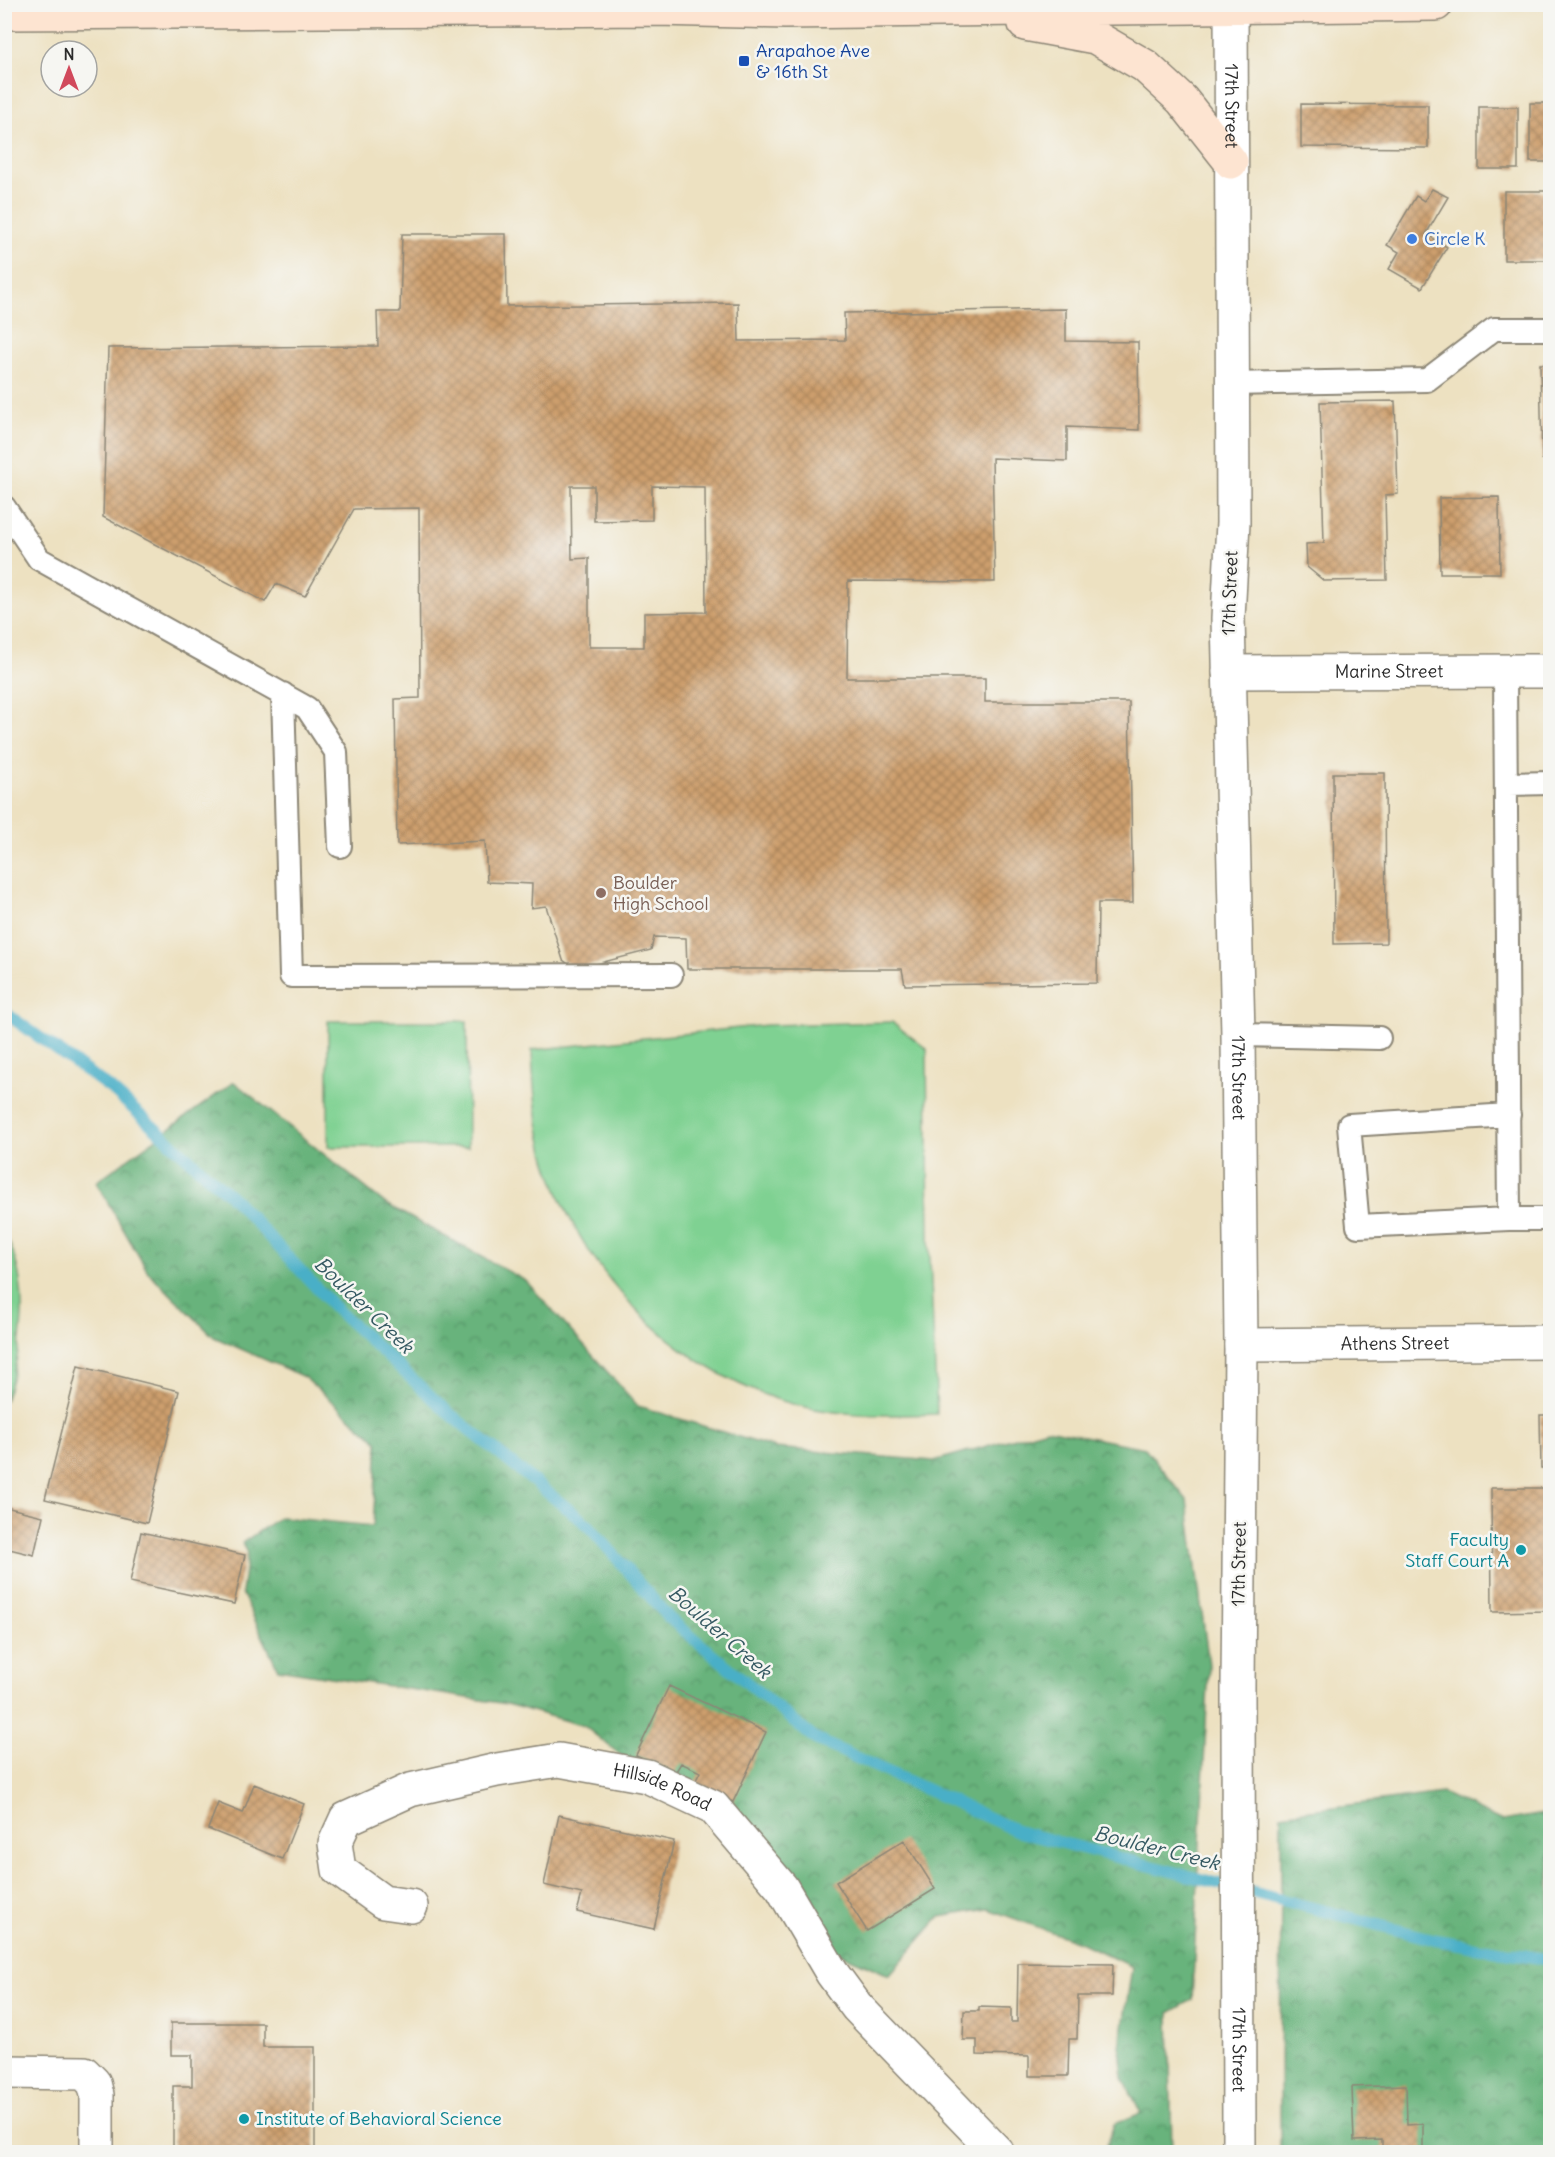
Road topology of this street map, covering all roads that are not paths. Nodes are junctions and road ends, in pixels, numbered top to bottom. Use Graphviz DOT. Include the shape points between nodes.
graph roads {
  1 [pos="1436,4"];
  2 [pos="1231,6"];
  3 [pos="658,7"];
  4 [pos="141,8"];
  5 [pos="943,10"];
  6 [pos="4,13"];
  7 [pos="1231,162"];
  8 [pos="1551,329"];
  9 [pos="1232,384"];
  10 [pos="4,507"];
  11 [pos="1551,671"];
  12 [pos="1229,672"];
  13 [pos="1505,672"];
  14 [pos="283,694"];
  15 [pos="1551,783"];
  16 [pos="1508,784"];
  17 [pos="340,846"];
  18 [pos="671,975"];
  19 [pos="1238,1035"];
  20 [pos="1379,1038"];
  21 [pos="1509,1115"];
  22 [pos="1509,1219"];
  23 [pos="1551,1219"];
  24 [pos="1551,1342"];
  25 [pos="1241,1345"];
  26 [pos="411,1906"];
  27 [pos="4,2072"];
  28 [pos="97,2152"];
  29 [pos="997,2152"];
  30 [pos="1239,2152"];
  1 -- 2 [label="main road"];
  2 -- 5 [label="main road"];
  2 -- 7 [label="street, 17th Street"];
  3 -- 4 [label="main road"];
  3 -- 5 [label="main road" via="785,12"];
  4 -- 6 [label="main road"];
  5 -- 7 [label="main road" via="1095,37 1145,66 1182,100"];
  7 -- 9 [label="street, 17th Street"];
  8 -- 9 [label="lane" via="1494,329 1427,380"];
  9 -- 12 [label="street, 17th Street"];
  10 -- 14 [label="lane" via="39,559"];
  11 -- 13 [label="street, Marine Street"];
  12 -- 13 [label="street, Marine Street"];
  12 -- 19 [label="street, 17th Street"];
  13 -- 16 [label="lane"];
  14 -- 17 [label="lane" via="307,708 336,752"];
  14 -- 18 [label="lane" via="291,976"];
  15 -- 16 [label="lane"];
  16 -- 21 [label="lane"];
  19 -- 20 [label="lane"];
  19 -- 25 [label="street, 17th Street"];
  21 -- 22 [label="lane"];
  21 -- 22 [label="lane" via="1349,1125 1358,1226"];
  22 -- 23 [label="lane"];
  24 -- 25 [label="street, Athens Street"];
  25 -- 30 [label="street, 17th Street"];
  26 -- 29 [label="street, Hillside Road" via="382,1902 339,1870 335,1843 346,1819 410,1791 559,1760 647,1776 713,1807 782,1888 832,1973 857,2007"];
  27 -- 28 [label="street" via="84,2073 94,2083 97,2095"];
}
